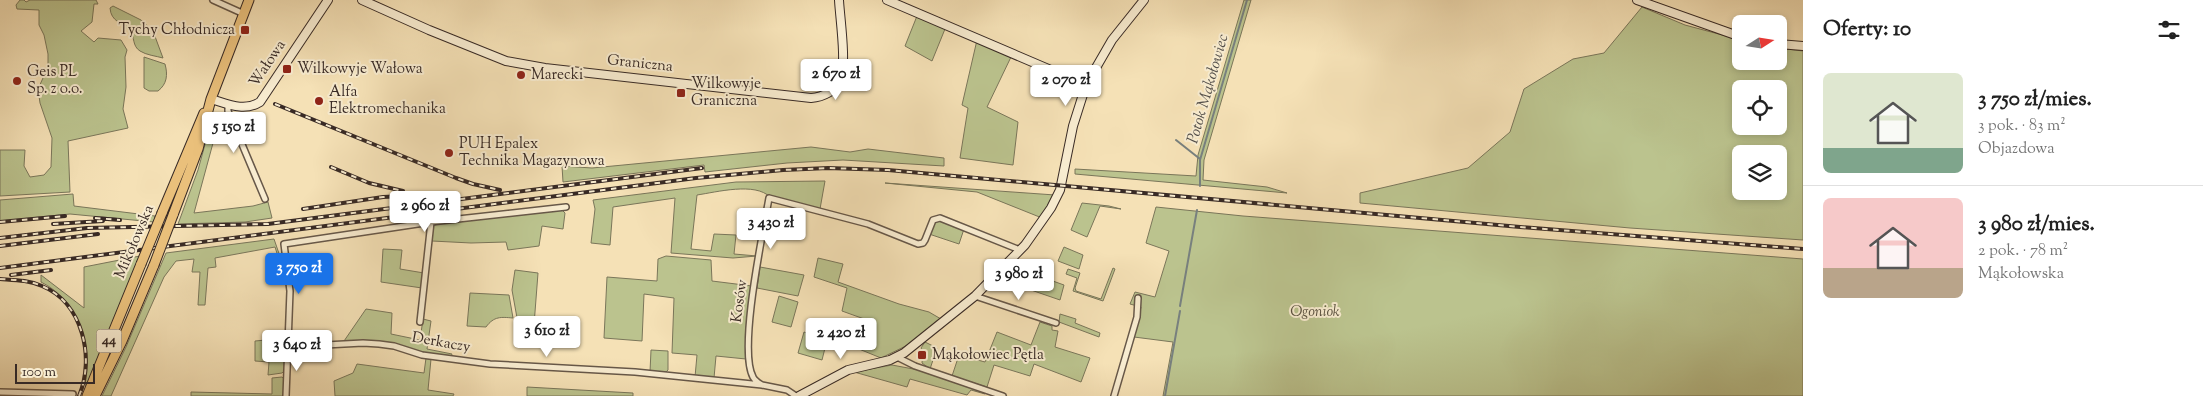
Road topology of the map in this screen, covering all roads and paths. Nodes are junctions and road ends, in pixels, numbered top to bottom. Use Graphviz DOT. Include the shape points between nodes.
graph roads {
  1 [pos="213,0"];
  2 [pos="249,0"];
  3 [pos="328,0"];
  4 [pos="362,0"];
  5 [pos="840,0"];
  6 [pos="887,0"];
  7 [pos="1144,0"];
  8 [pos="1637,0"];
  9 [pos="244,14"];
  10 [pos="1732,34"];
  11 [pos="1788,45"];
  12 [pos="1803,46"];
  13 [pos="1086,85"];
  14 [pos="211,99"];
  15 [pos="228,105"];
  16 [pos="265,200"];
  17 [pos="566,207"];
  18 [pos="431,222"];
  19 [pos="1020,250"];
  20 [pos="975,296"];
  21 [pos="1138,298"];
  22 [pos="420,322"];
  23 [pos="1056,323"];
  24 [pos="288,347"];
  25 [pos="897,357"];
  26 [pos="762,385"];
  27 [pos="0,392"];
  28 [pos="73,394"];
  29 [pos="87,396"];
  30 [pos="95,396"];
  31 [pos="286,396"];
  32 [pos="798,396"];
  33 [pos="1003,396"];
  34 [pos="1114,396"];
  1 -- 9 [label="street"];
  2 -- 9 [label="main road, Mikołowska / 44"];
  3 -- 15 [label="street, Wałowa" via="260,102 248,107"];
  4 -- 5 [label="street, Graniczna" via="506,61 811,98 830,92 840,80"];
  6 -- 13 [label="street"];
  7 -- 13 [label="street" via="1112,40"];
  8 -- 10 [label="street"];
  9 -- 14 [label="main road, Mikołowska / 44"];
  11 -- 12 [label="street"];
  13 -- 19 [label="street" via="1060,190 1044,220"];
  14 -- 15 [label="street, Wałowa"];
  14 -- 29 [label="main road, Mikołowska / 44, bridge" via="198,122"];
  14 -- 30 [label="main road, Mikołowska / 44, bridge" via="198,149 154,265"];
  15 -- 16 [label="street"];
  17 -- 18 [label="street"];
  18 -- 22 [label="street"];
  18 -- 24 [label="street" via="284,244 290,291"];
  19 -- 20 [label="street"];
  19 -- 26 [label="street, Kosów" via="940,218 933,220 921,244 868,224 769,198 748,331 751,370 755,380"];
  20 -- 23 [label="street"];
  20 -- 25 [label="street"];
  21 -- 34 [label="street" via="1137,318"];
  24 -- 26 [label="street, Derkaczy" via="371,344 490,364 635,372"];
  24 -- 31 [label="street"];
  25 -- 32 [label="street" via="848,370"];
  25 -- 33 [label="street" via="914,366"];
  26 -- 32 [label="street, Derkaczy" via="787,390"];
  27 -- 28 [label="street"];
}
